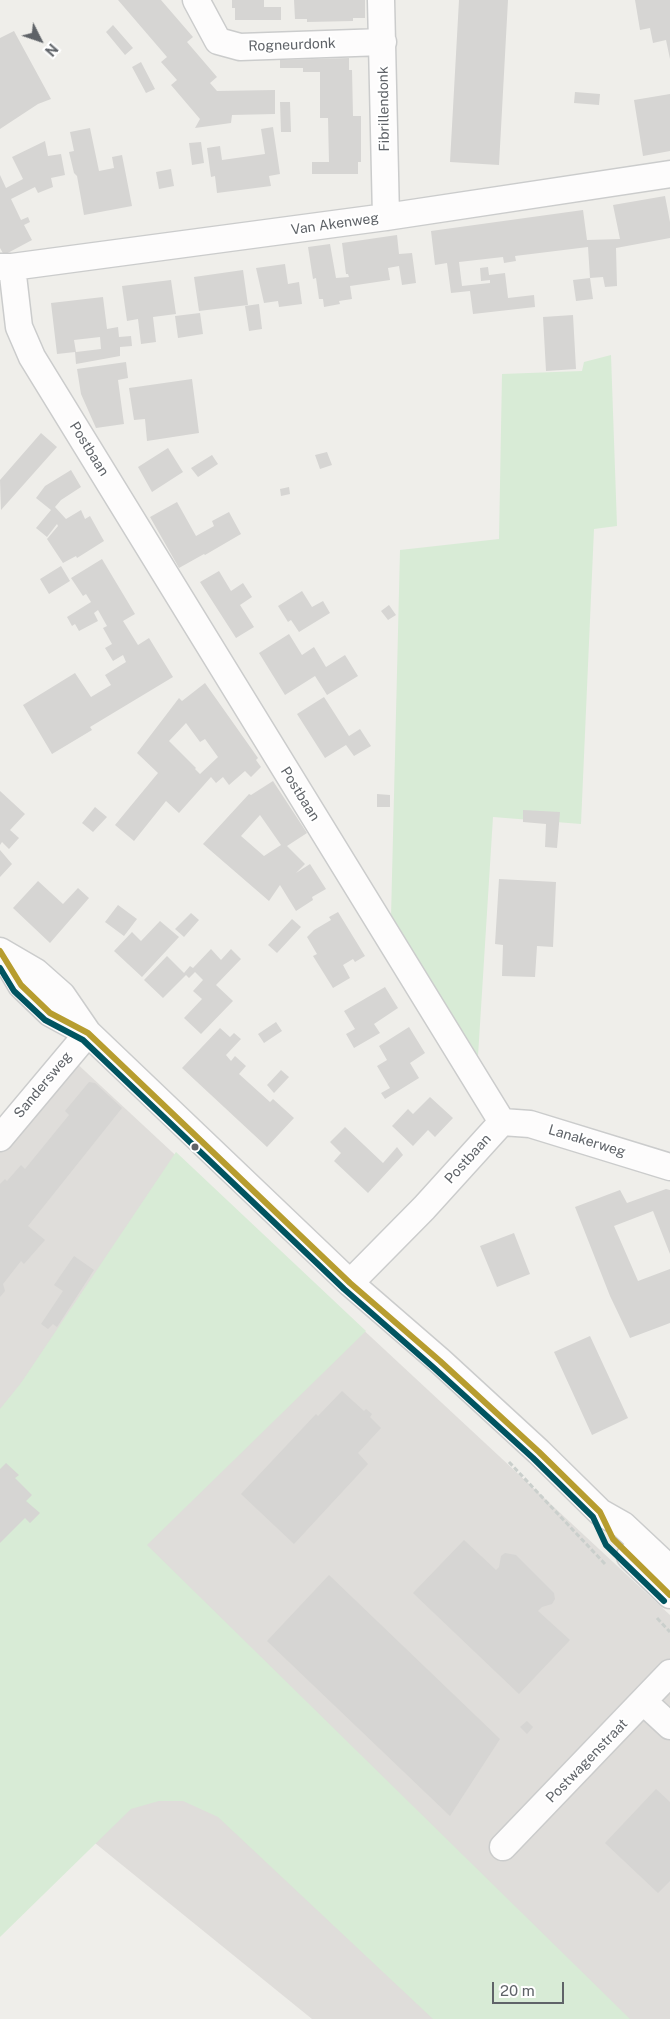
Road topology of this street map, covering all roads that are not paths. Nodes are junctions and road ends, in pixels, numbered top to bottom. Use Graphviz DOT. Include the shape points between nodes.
graph roads {
  1 [pos="196,0"];
  2 [pos="381,0"];
  3 [pos="383,42"];
  4 [pos="670,174"];
  5 [pos="386,217"];
  6 [pos="6,267"];
  7 [pos="1,952"];
  8 [pos="88,1034"];
  9 [pos="502,1122"];
  10 [pos="0,1138"];
  11 [pos="670,1166"];
  12 [pos="350,1283"];
  13 [pos="600,1512"];
  14 [pos="670,1569"];
  15 [pos="670,1595"];
  16 [pos="670,1674"];
  17 [pos="644,1702"];
  18 [pos="670,1726"];
  19 [pos="502,1847"];
  1 -- 3 [label="street, Rogneurdonk" via="218,41 240,47"];
  2 -- 3 [label="street, Fibrillendonk"];
  3 -- 5 [label="street, Fibrillendonk"];
  4 -- 5 [label="street, Van Akenweg"];
  5 -- 6 [label="street, Van Akenweg"];
  6 -- 9 [label="street, Postbaan" via="19,327 32,357"];
  7 -- 8 [label="street" via="36,972 62,995"];
  8 -- 10 [label="street, Sandersweg"];
  8 -- 12 [label="street"];
  9 -- 11 [label="street, Lanakerweg" via="530,1124"];
  9 -- 12 [label="street, Postbaan"];
  12 -- 13 [label="street" via="469,1387"];
  13 -- 14 [label="street" via="623,1525"];
  13 -- 15 [label="street" via="613,1539"];
  16 -- 17 [label="street, Postwagenstraat"];
  17 -- 18 [label="street"];
  17 -- 19 [label="street, Postwagenstraat"];
}
